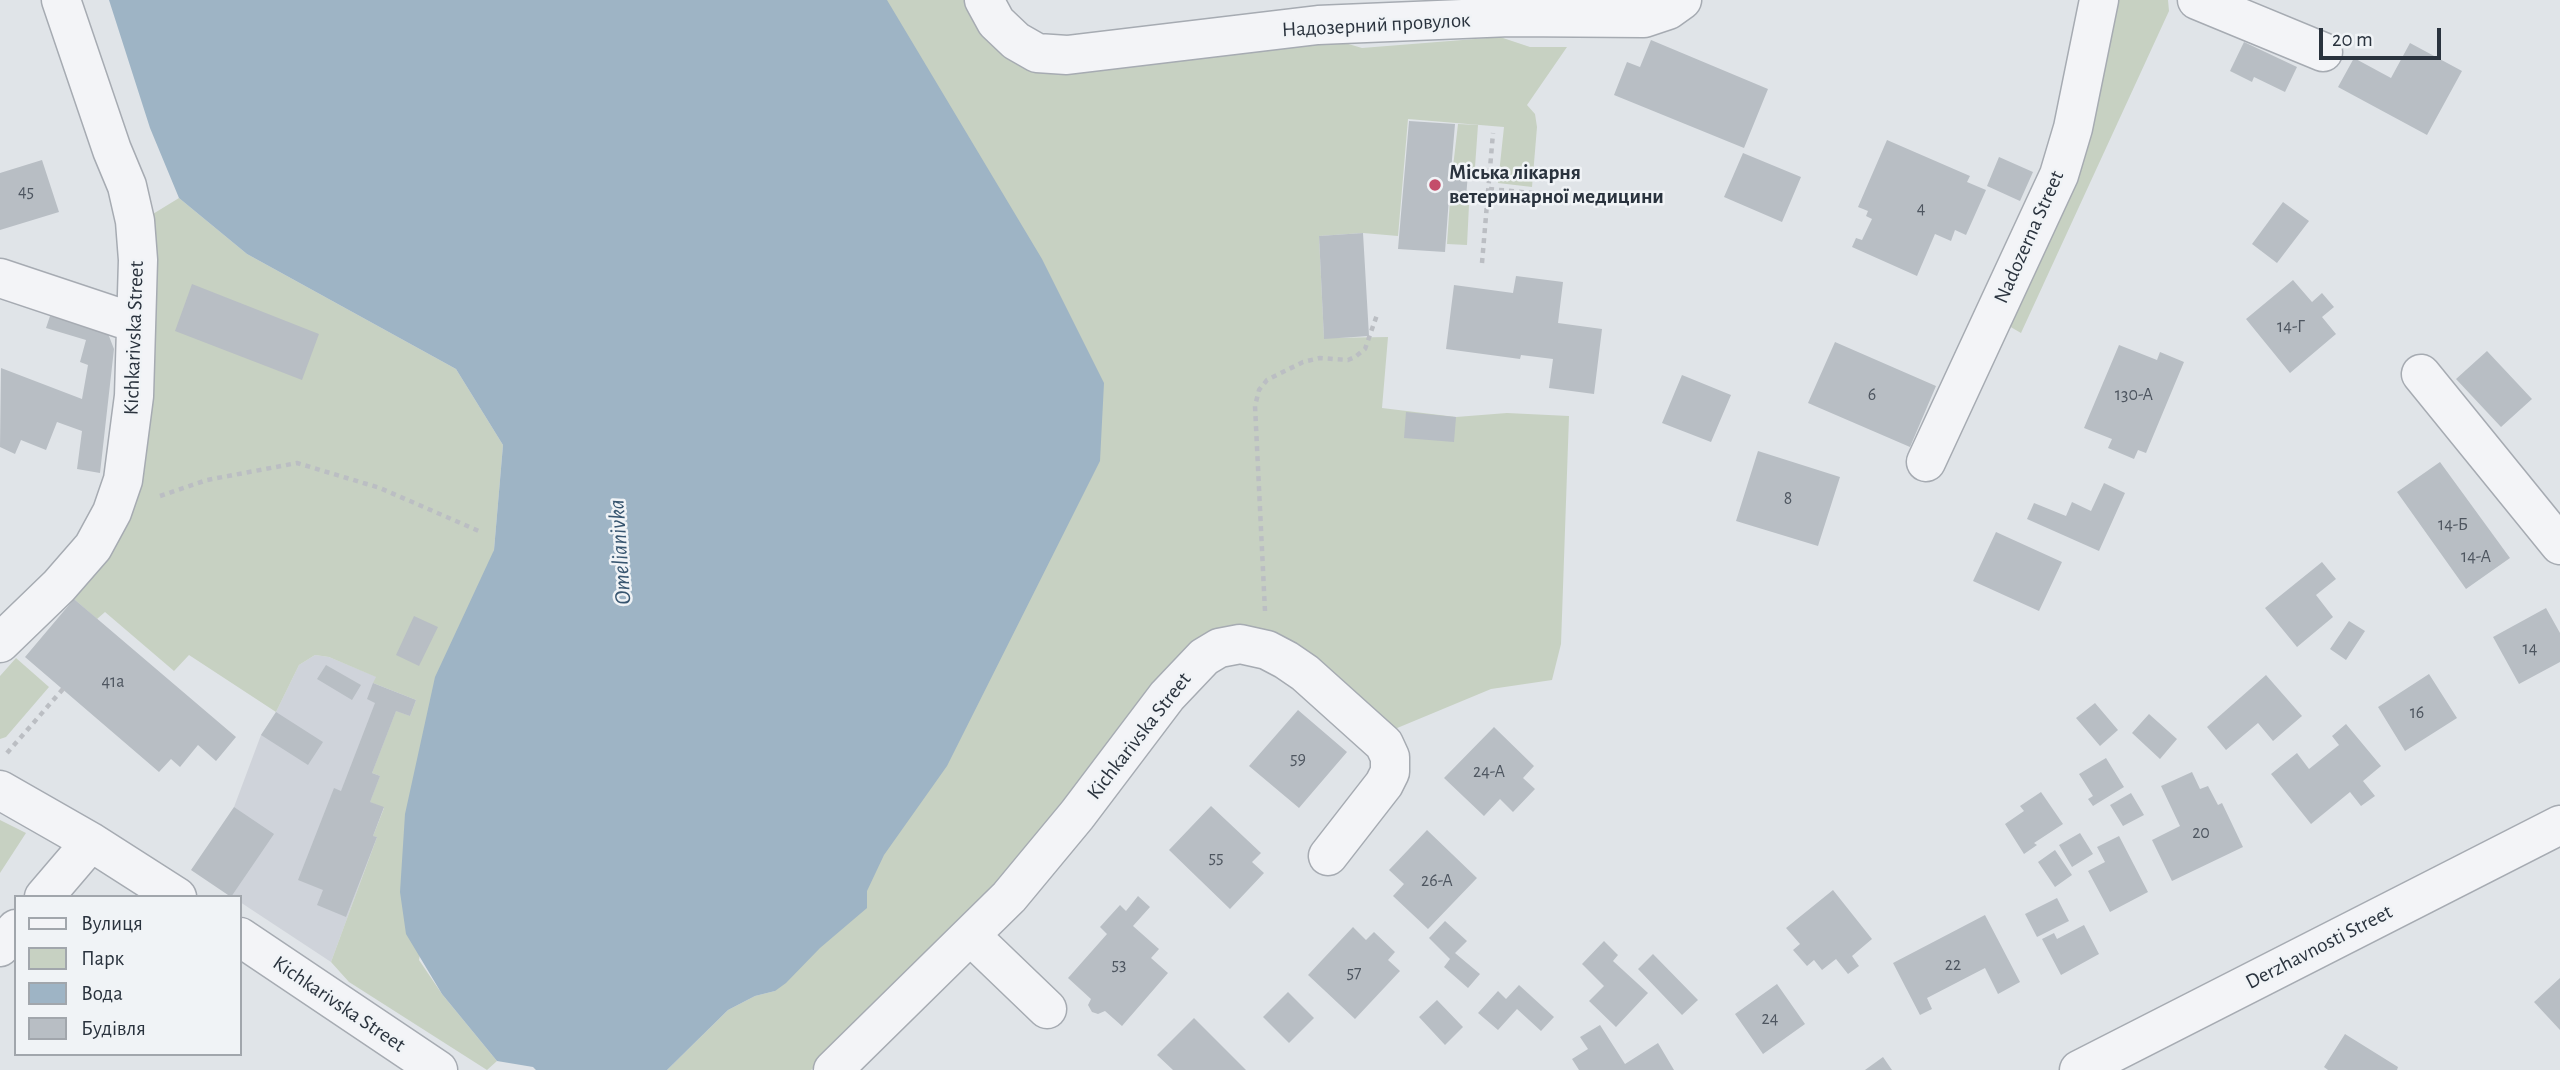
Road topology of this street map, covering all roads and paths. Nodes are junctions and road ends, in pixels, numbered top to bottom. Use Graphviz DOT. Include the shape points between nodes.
graph roads {
  1 [pos="61,0"];
  2 [pos="984,0"];
  3 [pos="1682,0"];
  4 [pos="2099,0"];
  5 [pos="2197,0"];
  6 [pos="2323,52"];
  7 [pos="1493,133"];
  8 [pos="1489,189"];
  9 [pos="1566,196"];
  10 [pos="1482,263"];
  11 [pos="0,278"];
  12 [pos="1378,312"];
  13 [pos="135,323"];
  14 [pos="2421,374"];
  15 [pos="1926,462"];
  16 [pos="112,512"];
  17 [pos="481,532"];
  18 [pos="2560,545"];
  19 [pos="0,643"];
  20 [pos="1267,650"];
  21 [pos="62,689"];
  22 [pos="7,753"];
  23 [pos="0,790"];
  24 [pos="2560,825"];
  25 [pos="91,842"];
  26 [pos="1328,856"];
  27 [pos="46,895"];
  28 [pos="174,895"];
  29 [pos="14,931"];
  30 [pos="971,936"];
  31 [pos="242,938"];
  32 [pos="0,947"];
  33 [pos="1047,1009"];
  34 [pos="438,1070"];
  35 [pos="833,1070"];
  36 [pos="2079,1070"];
  1 -- 13 [label="street, Kichkarivska Street" via="127,186 138,260"];
  2 -- 3 [label="street, Надозерний провулок" via="996,22 1016,41 1037,53 1067,55 1318,25 1510,17 1644,18"];
  4 -- 15 [label="street, Nadozerna Street" via="2059,175"];
  5 -- 6 [label="street"];
  7 -- 8 [label="path"];
  8 -- 9 [label="path"];
  8 -- 10 [label="path"];
  11 -- 13 [label="street"];
  12 -- 20 [label="path" via="1365,349 1355,357 1303,362 1267,380 1259,390 1255,406"];
  13 -- 16 [label="street, Kichkarivska Street" via="130,439"];
  14 -- 18 [label="street"];
  16 -- 17 [label="path" via="207,480 297,463 380,488"];
  16 -- 19 [label="street, Kichkarivska Street" via="93,547"];
  20 -- 26 [label="street, Kichkarivska Street" via="1305,673 1372,732 1390,757 1384,785"];
  20 -- 30 [label="street, Kichkarivska Street" via="1240,644 1219,648 1186,674 1077,815"];
  21 -- 22 [label="path"];
  23 -- 25 [label="street"];
  24 -- 36 [label="street, Derzhavnosti Street"];
  25 -- 27 [label="street"];
  25 -- 28 [label="street"];
  29 -- 32 [label="street"];
  30 -- 33 [label="street"];
  30 -- 35 [label="street, Kichkarivska Street"];
  31 -- 34 [label="street, Kichkarivska Street"];
}
